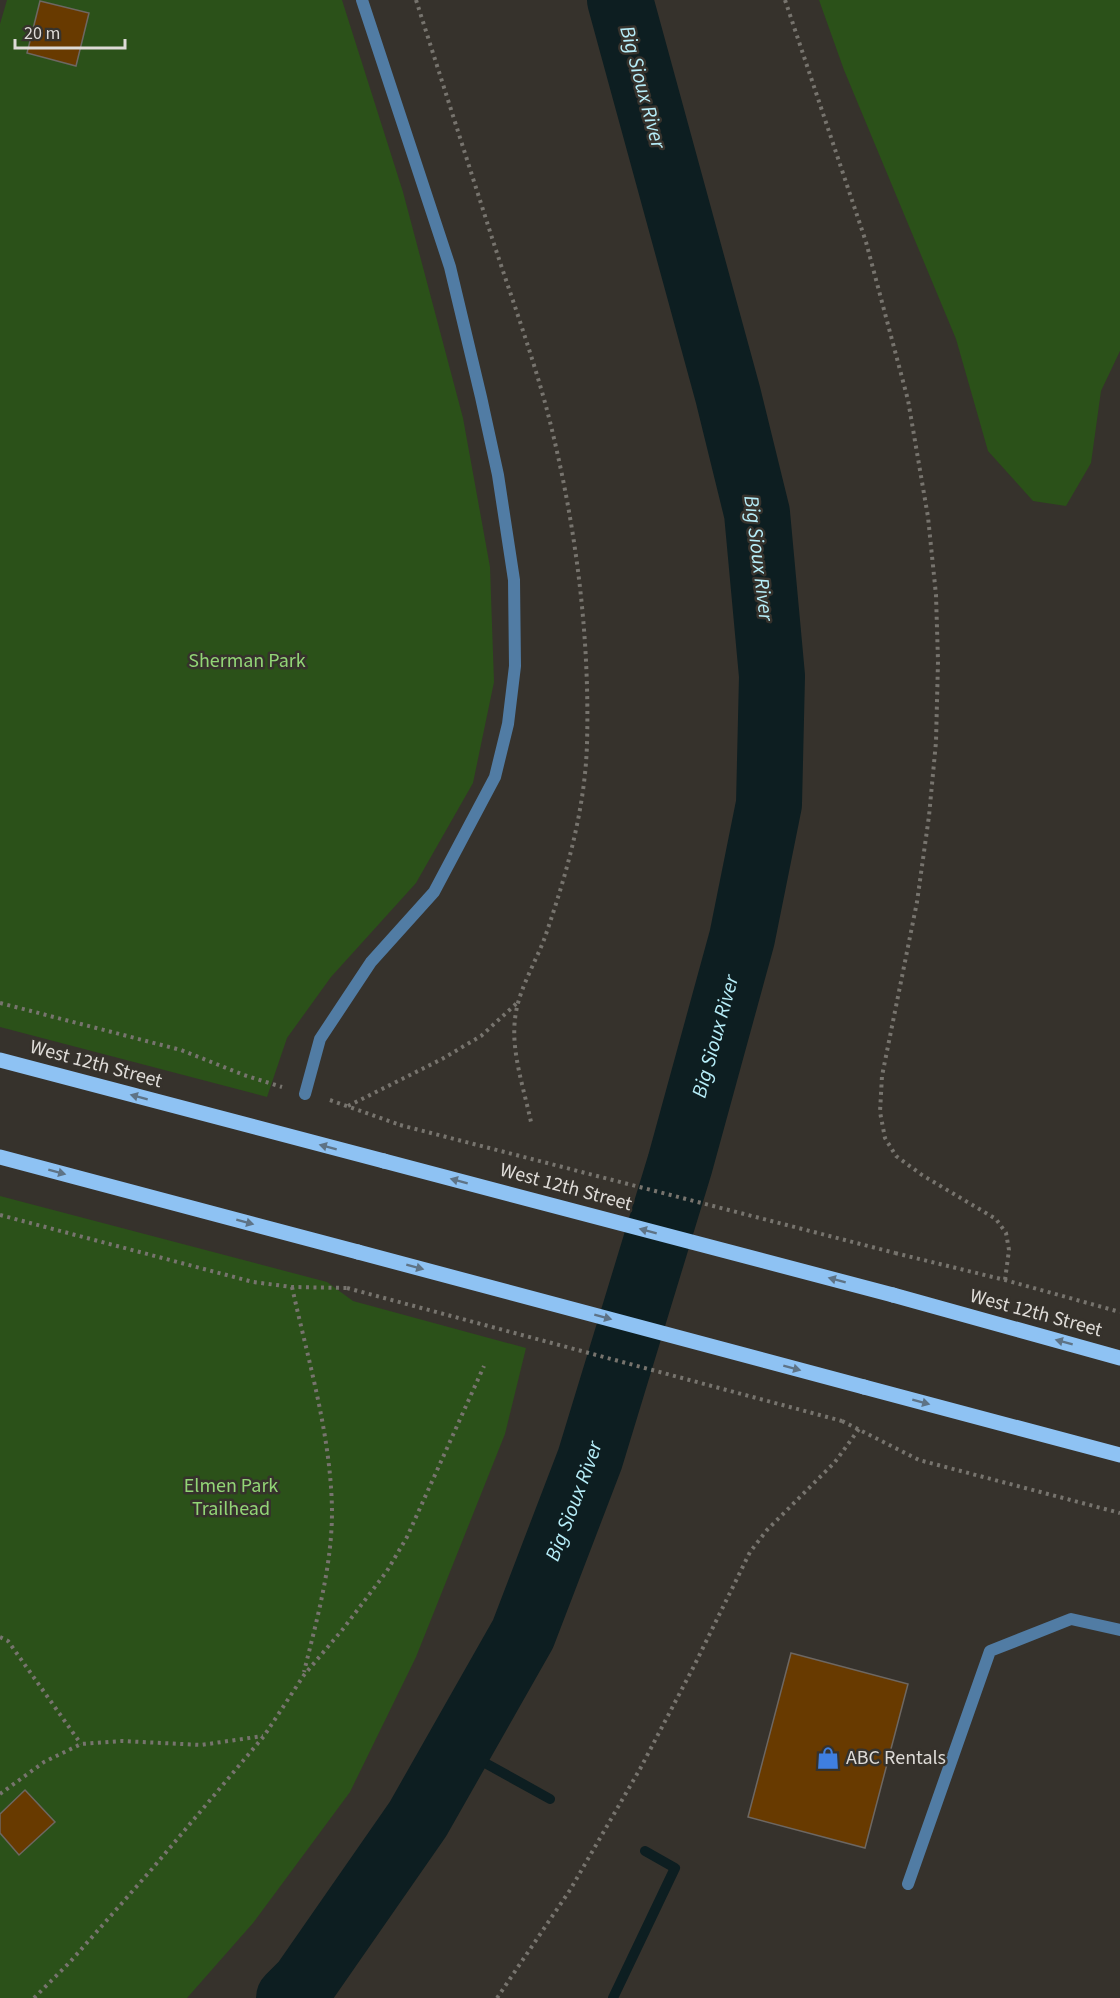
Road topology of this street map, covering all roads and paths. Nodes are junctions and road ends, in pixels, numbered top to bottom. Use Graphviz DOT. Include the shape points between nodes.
graph roads {
  1 [pos="362,0"];
  2 [pos="416,0"];
  3 [pos="785,0"];
  4 [pos="0,1003"];
  5 [pos="518,1003"];
  6 [pos="0,1060"];
  7 [pos="305,1094"];
  8 [pos="348,1106"];
  9 [pos="531,1122"];
  10 [pos="0,1157"];
  11 [pos="0,1215"];
  12 [pos="1005,1280"];
  13 [pos="292,1287"];
  14 [pos="1120,1312"];
  15 [pos="1120,1358"];
  16 [pos="484,1365"];
  17 [pos="859,1429"];
  18 [pos="1120,1455"];
  19 [pos="1120,1513"];
  20 [pos="1120,1630"];
  21 [pos="0,1637"];
  22 [pos="304,1675"];
  23 [pos="264,1736"];
  24 [pos="81,1744"];
  25 [pos="0,1794"];
  26 [pos="908,1884"];
  27 [pos="34,1998"];
  28 [pos="497,1998"];
  1 -- 7 [label="lane" via="450,267 481,398 514,580 515,666 508,724 495,777 434,892 371,962 320,1039"];
  2 -- 5 [label="path" via="547,410 569,513 582,604 586,748 578,819 544,940"];
  3 -- 12 [label="path" via="866,242 908,400 928,517 936,595 936,742 929,816 917,902 882,1076 880,1112 885,1138 896,1156 996,1219 1006,1233 1009,1251"];
  4 -- 7 [label="path" via="181,1050"];
  5 -- 8 [label="path" via="482,1036"];
  5 -- 9 [label="path" via="514,1023 517,1054"];
  15 -- 6 [label="main road, West 12th Street, one-way, bridge"];
  7 -- 8 [label="path"];
  8 -- 12 [label="path, bridge" via="400,1125"];
  10 -- 18 [label="main road, one-way, bridge"];
  11 -- 13 [label="path" via="253,1281"];
  12 -- 14 [label="path"];
  13 -- 17 [label="path, bridge" via="347,1288 843,1421"];
  13 -- 22 [label="path" via="328,1449 332,1511 329,1558"];
  16 -- 22 [label="path" via="407,1538 387,1571"];
  17 -- 19 [label="path" via="919,1460"];
  17 -- 28 [label="path" via="835,1462 750,1552 640,1769 570,1890"];
  20 -- 26 [label="lane" via="1071,1619 990,1651"];
  21 -- 24 [label="path" via="8,1641"];
  22 -- 23 [label="path"];
  23 -- 24 [label="path" via="201,1745"];
  23 -- 27 [label="path" via="152,1869"];
  24 -- 25 [label="path" via="44,1762"];
}
